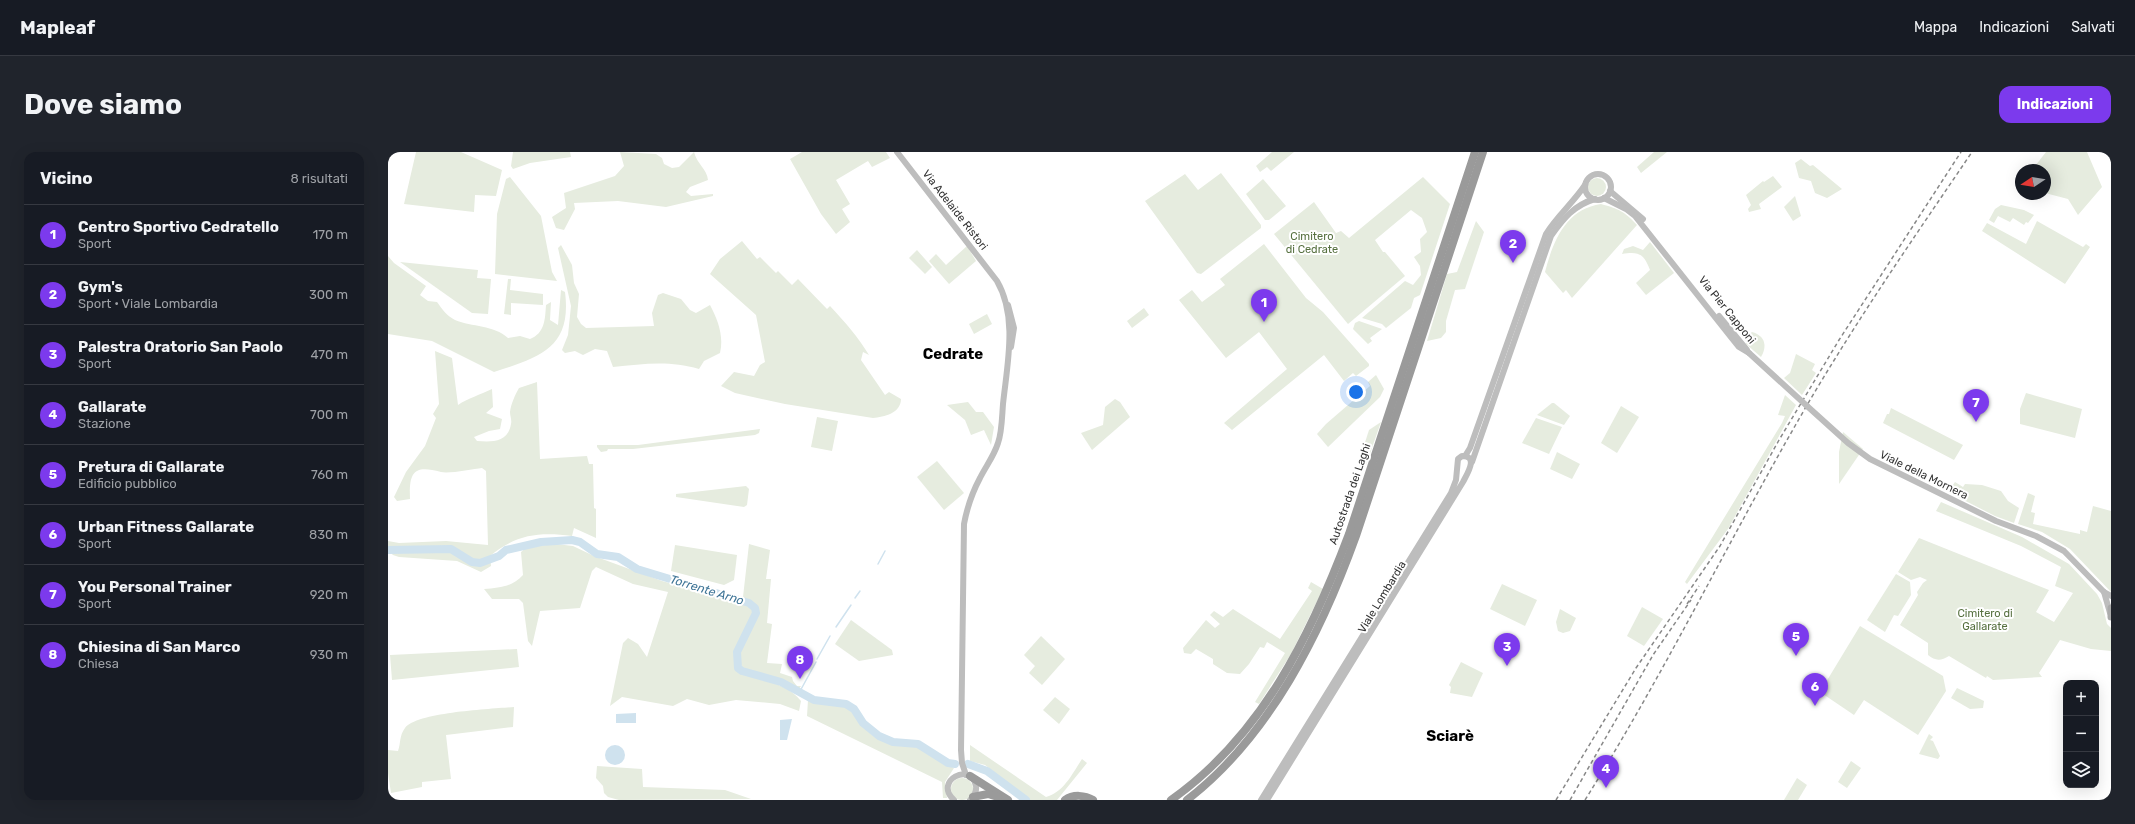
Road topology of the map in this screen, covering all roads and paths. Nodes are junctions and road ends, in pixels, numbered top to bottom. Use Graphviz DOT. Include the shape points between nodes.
graph roads {
  1 [pos="897,152"];
  2 [pos="1475,152"];
  3 [pos="1483,152"];
  4 [pos="1585,185"];
  5 [pos="1610,191"];
  6 [pos="1604,198"];
  7 [pos="1595,200"];
  8 [pos="1749,353"];
  9 [pos="1465,456"];
  10 [pos="1472,462"];
  11 [pos="1458,468"];
  12 [pos="1468,470"];
  13 [pos="2104,592"];
  14 [pos="2111,596"];
  15 [pos="2111,613"];
  16 [pos="1306,731"];
  17 [pos="1240,738"];
  18 [pos="961,750"];
  19 [pos="957,775"];
  20 [pos="968,776"];
  21 [pos="972,799"];
  22 [pos="954,800"];
  23 [pos="1002,800"];
  24 [pos="1008,800"];
  25 [pos="1065,800"];
  26 [pos="1093,800"];
  27 [pos="1165,800"];
  28 [pos="1171,800"];
  29 [pos="1188,800"];
  30 [pos="1261,800"];
  31 [pos="1267,800"];
  1 -- 18 [label="main road, Via Adelaide Ristori" via="997,280 1002,291 1008,326 1009,354 999,441 993,458 980,477 967,507 964,524"];
  2 -- 17 [label="highway, Autostrada dei Laghi" via="1331,582 1290,664"];
  3 -- 29 [label="highway, Autostrada dei Laghi" via="1336,591 1307,651 1272,706 1230,761"];
  4 -- 5 [label="main road" via="1590,176 1602,174 1610,181"];
  4 -- 7 [label="main road" via="1587,194"];
  4 -- 9 [label="main road" via="1554,221 1543,239"];
  5 -- 6 [label="main road"];
  5 -- 8 [label="main road, Via Pier Capponi" via="1638,212"];
  6 -- 7 [label="main road"];
  6 -- 8 [label="main road, Via Pier Capponi" via="1636,216 1739,347"];
  7 -- 10 [label="main road" via="1576,207 1551,236"];
  8 -- 13 [label="main road, Viale della Mornera, bridge" via="1860,453 1996,522 2036,536 2064,551"];
  9 -- 10 [label="main road"];
  9 -- 11 [label="main road" via="1458,459"];
  10 -- 12 [label="main road"];
  11 -- 12 [label="main road"];
  11 -- 16 [label="main road, Viale Lombardia" via="1451,494"];
  12 -- 16 [label="main road, Viale Lombardia" via="1463,482"];
  13 -- 14 [label="main road, Viale della Mornera"];
  13 -- 15 [label="main road, Viale della Mornera"];
  16 -- 30 [label="main road"];
  16 -- 31 [label="main road"];
  17 -- 27 [label="highway"];
  17 -- 28 [label="highway, Autostrada dei Laghi" via="1214,766"];
  18 -- 19 [label="main road"];
  18 -- 20 [label="main road" via="962,763"];
  19 -- 20 [label="main road"];
  19 -- 22 [label="main road" via="949,782 948,788 949,795"];
  20 -- 21 [label="main road" via="974,781 976,788"];
  20 -- 24 [label="highway"];
  21 -- 23 [label="highway" via="991,794"];
  25 -- 26 [label="highway" via="1082,796"];
}
